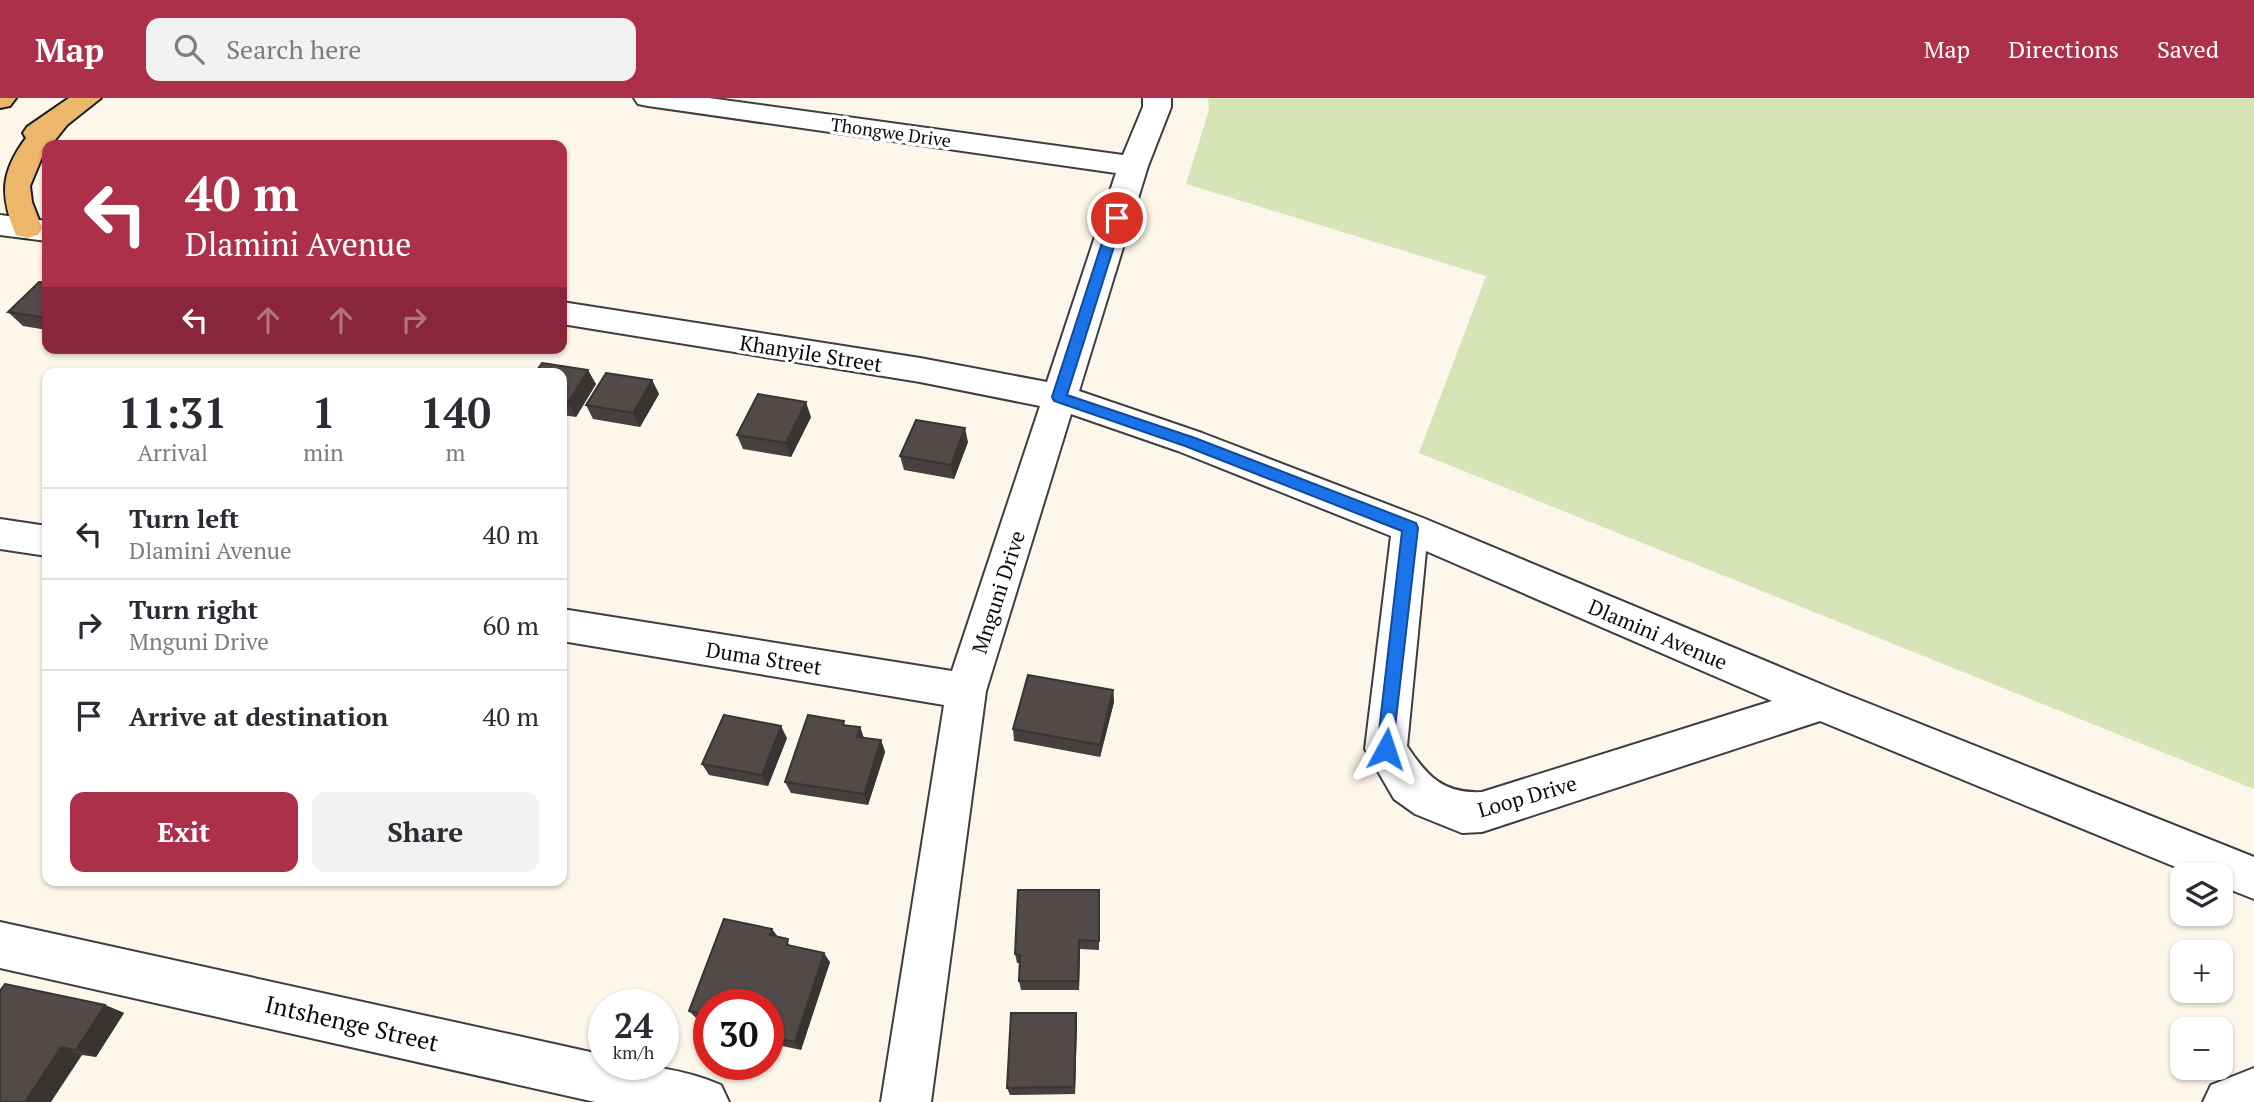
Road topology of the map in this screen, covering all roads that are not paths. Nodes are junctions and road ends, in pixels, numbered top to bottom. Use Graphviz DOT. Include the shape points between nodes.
graph roads {
  1 [pos="87,98"];
  2 [pos="648,98"];
  3 [pos="1157,98"];
  4 [pos="57,119"];
  5 [pos="0,157"];
  6 [pos="1133,166"];
  7 [pos="25,228"];
  8 [pos="567,314"];
  9 [pos="1059,397"];
  10 [pos="1410,528"];
  11 [pos="0,534"];
  12 [pos="42,540"];
  13 [pos="567,626"];
  14 [pos="967,691"];
  15 [pos="1821,703"];
  16 [pos="2254,878"];
  17 [pos="0,945"];
  18 [pos="2254,1092"];
  19 [pos="704,1102"];
  20 [pos="906,1102"];
  21 [pos="2228,1102"];
  1 -- 4 [label="main road"];
  2 -- 6 [label="street, Thongwe Drive"];
  3 -- 6 [label="street, Mnguni Drive"];
  4 -- 5 [label="main road"];
  4 -- 7 [label="main road" via="31,152 15,186"];
  6 -- 9 [label="street, Mnguni Drive"];
  8 -- 9 [label="street, Khanyile Street"];
  9 -- 10 [label="street, Dlamini Avenue" via="1190,442"];
  9 -- 14 [label="street, Mnguni Drive"];
  10 -- 15 [label="street, Dlamini Avenue"];
  10 -- 15 [label="street, Loop Drive" via="1386,749 1409,785 1430,800 1462,813 1482,812"];
  11 -- 12 [label="street"];
  13 -- 14 [label="street, Duma Street"];
  14 -- 20 [label="street, Mnguni Drive"];
  15 -- 16 [label="street, Dlamini Avenue"];
  17 -- 19 [label="street, Intshenge Street"];
  18 -- 21 [label="street"];
}
